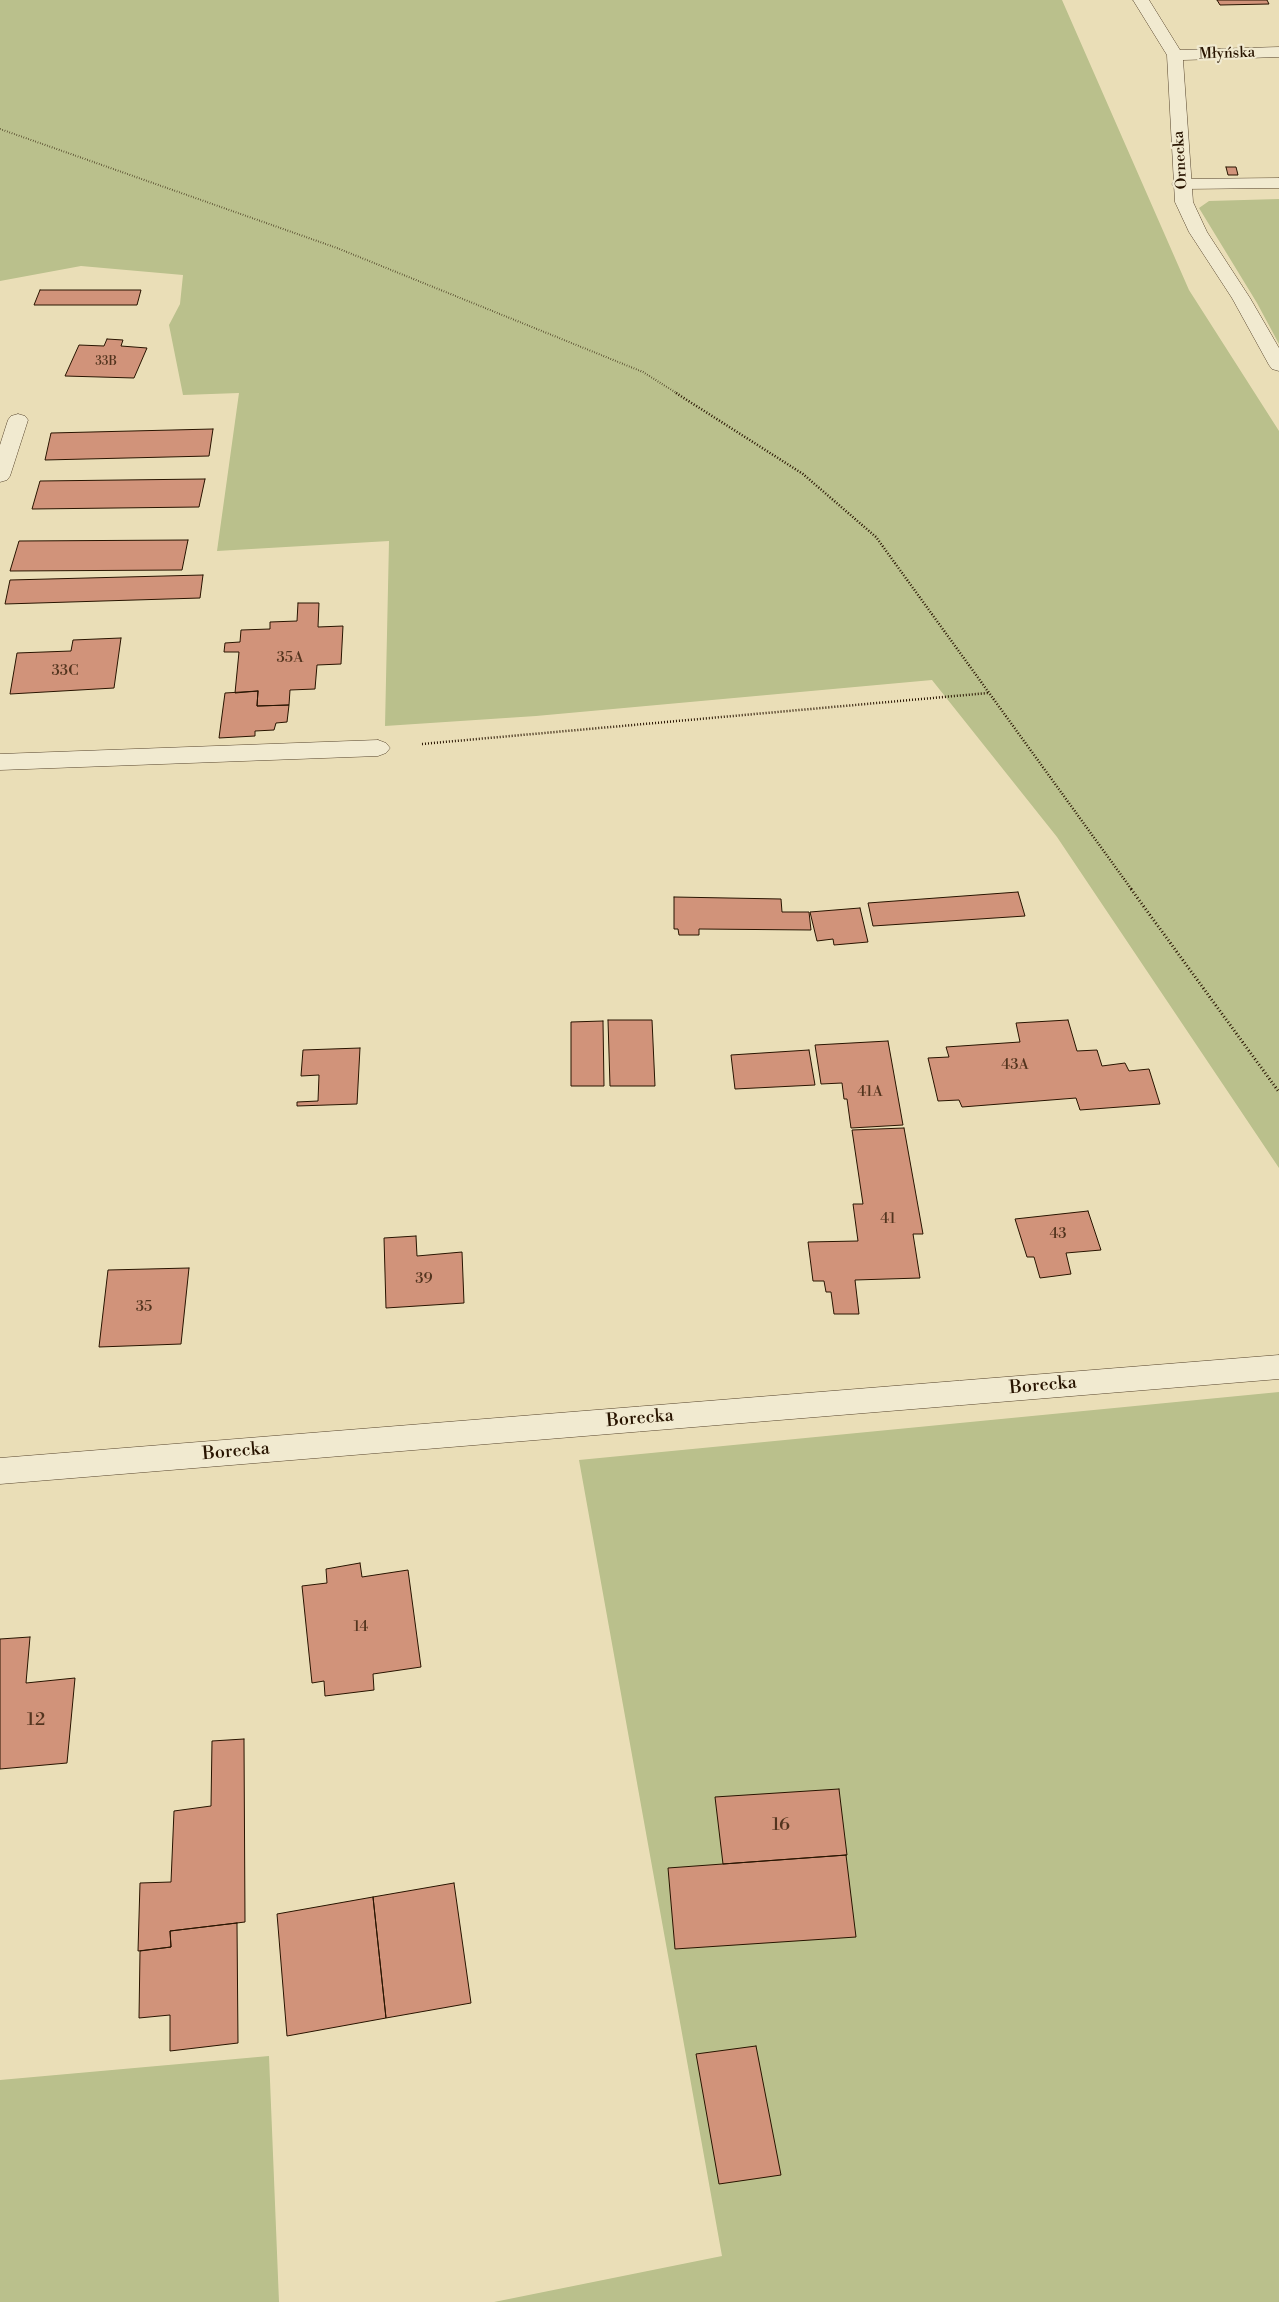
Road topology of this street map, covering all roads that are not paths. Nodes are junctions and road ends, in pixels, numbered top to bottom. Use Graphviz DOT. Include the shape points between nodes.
graph roads {
  1 [pos="1141,0"];
  2 [pos="1279,52"];
  3 [pos="1175,55"];
  4 [pos="1279,183"];
  5 [pos="1181,184"];
  6 [pos="1279,365"];
  7 [pos="18,420"];
  8 [pos="0,476"];
  9 [pos="378,748"];
  10 [pos="0,762"];
  11 [pos="1279,1367"];
  12 [pos="0,1470"];
  1 -- 3 [label="street, Ornecka"];
  2 -- 3 [label="street, Młyńska"];
  3 -- 5 [label="street, Ornecka"];
  4 -- 5 [label="street"];
  5 -- 6 [label="street, Ornecka" via="1184,202 1198,232"];
  7 -- 8 [label="street"];
  9 -- 10 [label="street"];
  11 -- 12 [label="street, Borecka"];
}
